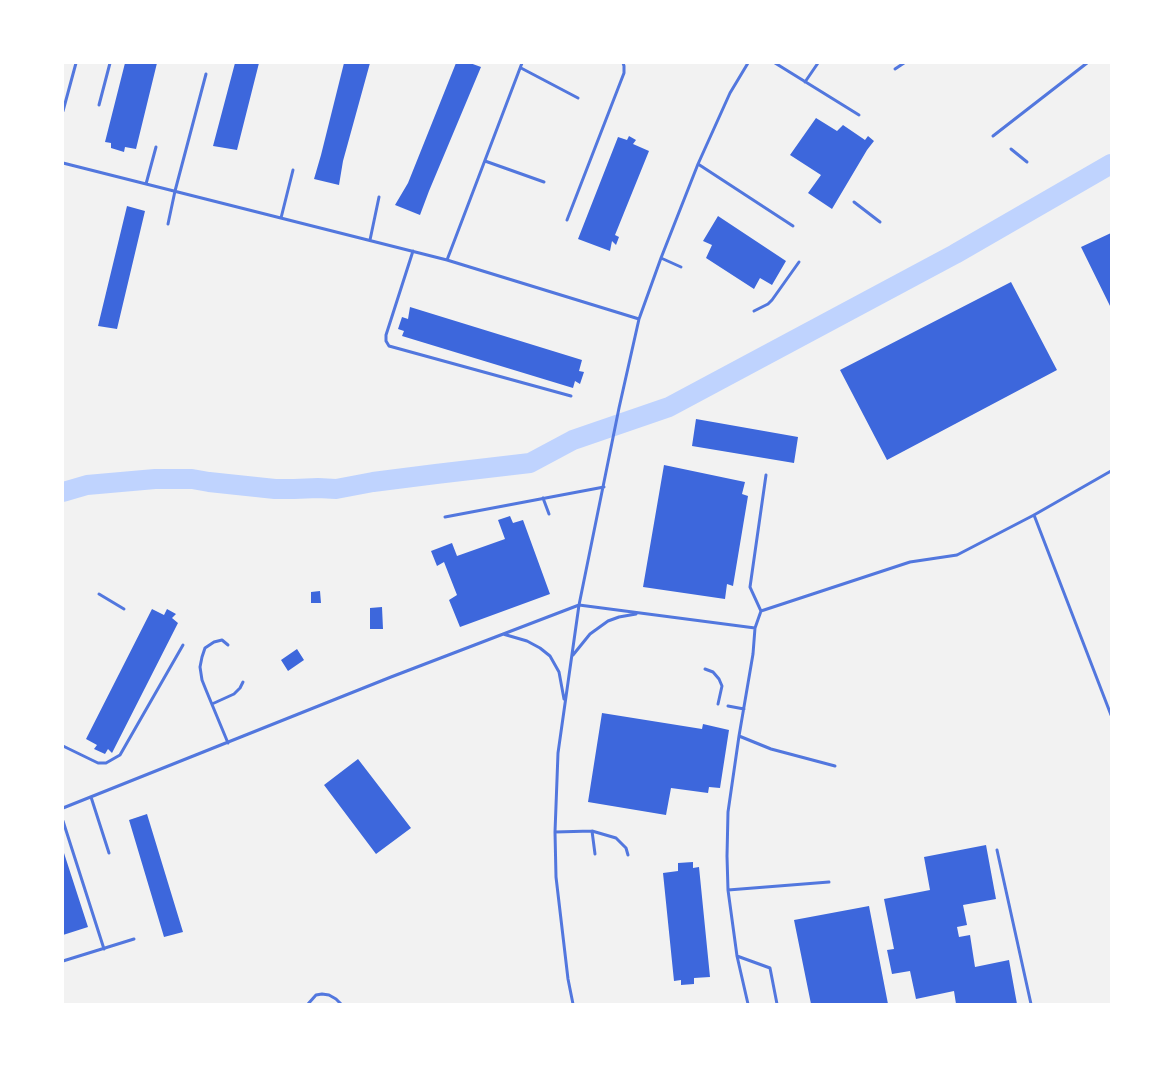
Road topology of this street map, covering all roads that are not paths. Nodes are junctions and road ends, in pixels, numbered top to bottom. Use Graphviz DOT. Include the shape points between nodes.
graph roads {
  1 [pos="76,63"];
  2 [pos="110,63"];
  3 [pos="522,63"];
  4 [pos="623,63"];
  5 [pos="748,63"];
  6 [pos="775,63"];
  7 [pos="818,63"];
  8 [pos="904,63"];
  9 [pos="1086,63"];
  10 [pos="521,68"];
  11 [pos="895,70"];
  12 [pos="206,74"];
  13 [pos="805,82"];
  14 [pos="578,98"];
  15 [pos="99,105"];
  16 [pos="63,111"];
  17 [pos="859,115"];
  18 [pos="993,136"];
  19 [pos="156,147"];
  20 [pos="1011,149"];
  21 [pos="485,161"];
  22 [pos="1027,162"];
  23 [pos="63,163"];
  24 [pos="698,164"];
  25 [pos="292,170"];
  26 [pos="544,182"];
  27 [pos="146,184"];
  28 [pos="175,191"];
  29 [pos="379,198"];
  30 [pos="854,202"];
  31 [pos="281,218"];
  32 [pos="567,220"];
  33 [pos="880,222"];
  34 [pos="168,224"];
  35 [pos="793,226"];
  36 [pos="370,240"];
  37 [pos="413,251"];
  38 [pos="661,258"];
  39 [pos="447,260"];
  40 [pos="799,262"];
  41 [pos="681,267"];
  42 [pos="754,311"];
  43 [pos="639,319"];
  44 [pos="571,396"];
  45 [pos="1111,471"];
  46 [pos="766,475"];
  47 [pos="604,487"];
  48 [pos="543,498"];
  49 [pos="549,514"];
  50 [pos="1034,515"];
  51 [pos="445,517"];
  52 [pos="99,594"];
  53 [pos="579,605"];
  54 [pos="124,609"];
  55 [pos="761,611"];
  56 [pos="640,613"];
  57 [pos="755,628"];
  58 [pos="503,634"];
  59 [pos="183,645"];
  60 [pos="228,645"];
  61 [pos="572,656"];
  62 [pos="705,669"];
  63 [pos="243,682"];
  64 [pos="565,703"];
  65 [pos="212,704"];
  66 [pos="718,704"];
  67 [pos="728,706"];
  68 [pos="744,710"];
  69 [pos="1111,715"];
  70 [pos="739,736"];
  71 [pos="228,743"];
  72 [pos="63,746"];
  73 [pos="835,766"];
  74 [pos="91,797"];
  75 [pos="63,808"];
  76 [pos="63,821"];
  77 [pos="592,831"];
  78 [pos="555,832"];
  79 [pos="997,850"];
  80 [pos="108,853"];
  81 [pos="595,854"];
  82 [pos="628,855"];
  83 [pos="829,882"];
  84 [pos="728,890"];
  85 [pos="134,939"];
  86 [pos="104,949"];
  87 [pos="737,956"];
  88 [pos="63,961"];
  89 [pos="308,1004"];
  90 [pos="341,1004"];
  91 [pos="573,1004"];
  92 [pos="748,1004"];
  93 [pos="777,1004"];
  94 [pos="1031,1004"];
  1 -- 16 [label="lane"];
  2 -- 15 [label="lane"];
  3 -- 10 [label="lane"];
  4 -- 32 [label="lane" via="624,73"];
  5 -- 24 [label="lane" via="730,93"];
  6 -- 13 [label="lane"];
  7 -- 13 [label="lane"];
  8 -- 11 [label="lane"];
  9 -- 18 [label="lane"];
  10 -- 14 [label="lane"];
  10 -- 21 [label="lane"];
  12 -- 28 [label="lane"];
  13 -- 17 [label="lane"];
  19 -- 27 [label="lane"];
  20 -- 22 [label="lane"];
  21 -- 26 [label="lane"];
  21 -- 39 [label="lane"];
  23 -- 27 [label="lane"];
  24 -- 35 [label="lane"];
  24 -- 38 [label="lane"];
  25 -- 31 [label="lane"];
  27 -- 28 [label="lane"];
  28 -- 31 [label="lane"];
  28 -- 34 [label="lane"];
  29 -- 36 [label="lane"];
  30 -- 33 [label="lane"];
  31 -- 36 [label="lane"];
  36 -- 37 [label="lane"];
  37 -- 39 [label="lane"];
  37 -- 44 [label="lane" via="386,335 386,341 390,346"];
  38 -- 41 [label="lane"];
  38 -- 43 [label="lane"];
  39 -- 43 [label="lane"];
  40 -- 42 [label="lane" via="768,304"];
  43 -- 47 [label="lane"];
  45 -- 50 [label="lane"];
  46 -- 55 [label="lane" via="750,587"];
  47 -- 48 [label="lane"];
  47 -- 53 [label="lane"];
  48 -- 49 [label="lane"];
  48 -- 51 [label="lane"];
  50 -- 55 [label="lane" via="957,555 910,562"];
  50 -- 69 [label="lane"];
  52 -- 54 [label="lane"];
  53 -- 56 [label="lane"];
  53 -- 58 [label="lane"];
  53 -- 61 [label="lane"];
  55 -- 57 [label="lane"];
  56 -- 57 [label="lane"];
  56 -- 61 [label="lane" via="608,621 590,634"];
  57 -- 68 [label="lane" via="754,654"];
  58 -- 64 [label="lane" via="527,641 550,656 559,672"];
  58 -- 71 [label="lane"];
  59 -- 72 [label="lane" via="120,755 106,763 98,762"];
  60 -- 65 [label="lane" via="222,640 214,642 205,648 202,657 202,680"];
  61 -- 64 [label="lane"];
  62 -- 66 [label="lane" via="713,672 722,686"];
  63 -- 65 [label="lane" via="234,694"];
  64 -- 78 [label="lane" via="558,753"];
  65 -- 71 [label="lane"];
  67 -- 68 [label="lane"];
  68 -- 70 [label="lane"];
  70 -- 73 [label="lane" via="771,749"];
  70 -- 84 [label="lane" via="728,812"];
  71 -- 74 [label="lane"];
  74 -- 75 [label="lane"];
  74 -- 80 [label="lane"];
  76 -- 86 [label="lane"];
  77 -- 78 [label="lane"];
  77 -- 81 [label="lane"];
  77 -- 82 [label="lane" via="616,838 626,848"];
  78 -- 91 [label="lane" via="556,877"];
  79 -- 94 [label="lane"];
  83 -- 84 [label="lane"];
  84 -- 87 [label="lane"];
  85 -- 86 [label="lane"];
  86 -- 88 [label="lane"];
  87 -- 92 [label="lane"];
  87 -- 93 [label="lane" via="770,968"];
  89 -- 90 [label="lane" via="316,995 322,994 329,995"];
}
